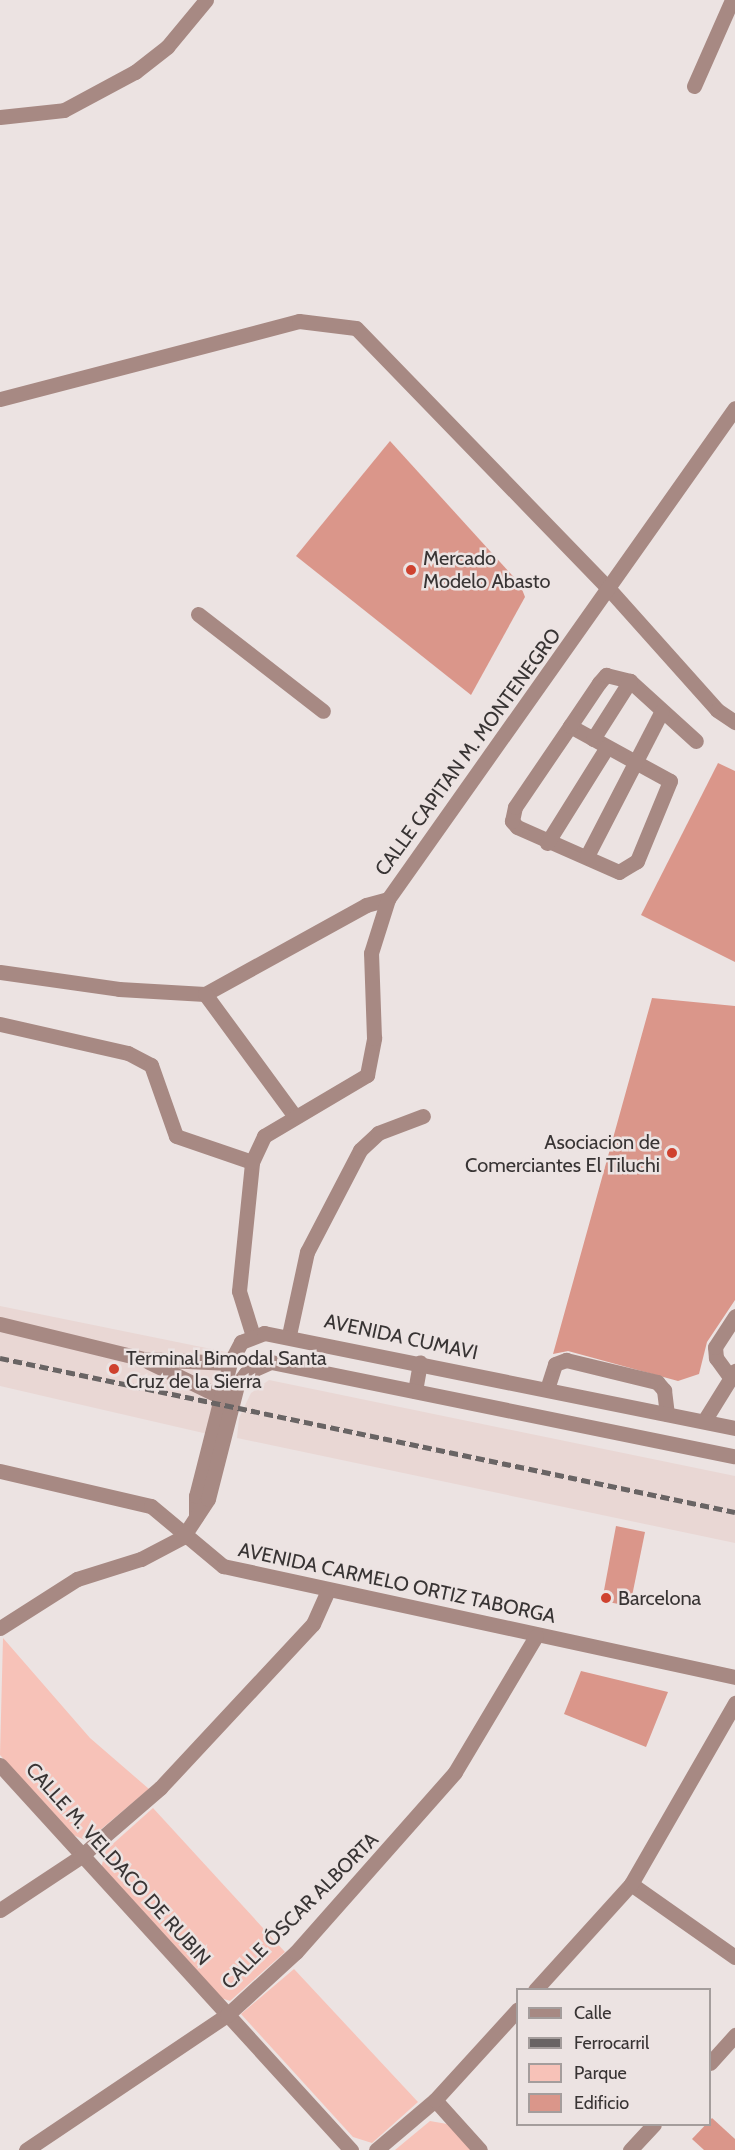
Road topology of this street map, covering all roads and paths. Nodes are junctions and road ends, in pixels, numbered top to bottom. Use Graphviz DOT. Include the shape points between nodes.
graph roads {
  1 [pos="206,0"];
  2 [pos="732,0"];
  3 [pos="694,86"];
  4 [pos="0,117"];
  5 [pos="0,399"];
  6 [pos="735,408"];
  7 [pos="609,590"];
  8 [pos="198,614"];
  9 [pos="630,681"];
  10 [pos="323,711"];
  11 [pos="662,711"];
  12 [pos="735,722"];
  13 [pos="570,726"];
  14 [pos="593,739"];
  15 [pos="696,741"];
  16 [pos="607,747"];
  17 [pos="635,762"];
  18 [pos="548,843"];
  19 [pos="587,856"];
  20 [pos="388,899"];
  21 [pos="0,972"];
  22 [pos="205,994"];
  23 [pos="0,1024"];
  24 [pos="293,1114"];
  25 [pos="423,1116"];
  26 [pos="252,1162"];
  27 [pos="735,1316"];
  28 [pos="0,1324"];
  29 [pos="289,1335"];
  30 [pos="253,1336"];
  31 [pos="144,1359"];
  32 [pos="230,1362"];
  33 [pos="420,1362"];
  34 [pos="733,1374"];
  35 [pos="547,1389"];
  36 [pos="415,1391"];
  37 [pos="219,1396"];
  38 [pos="667,1413"];
  39 [pos="704,1421"];
  40 [pos="735,1428"];
  41 [pos="735,1456"];
  42 [pos="0,1471"];
  43 [pos="196,1520"];
  44 [pos="183,1537"];
  45 [pos="327,1592"];
  46 [pos="0,1628"];
  47 [pos="536,1636"];
  48 [pos="735,1677"];
  49 [pos="735,1703"];
  50 [pos="0,1765"];
  51 [pos="80,1857"];
  52 [pos="631,1884"];
  53 [pos="0,1910"];
  54 [pos="735,1958"];
  55 [pos="536,1988"];
  56 [pos="516,2011"];
  57 [pos="227,2015"];
  58 [pos="735,2035"];
  59 [pos="711,2062"];
  60 [pos="435,2100"];
  61 [pos="652,2126"];
  62 [pos="26,2150"];
  63 [pos="351,2150"];
  64 [pos="376,2150"];
  65 [pos="480,2150"];
  66 [pos="630,2150"];
  1 -- 4 [label="street" via="167,47 109,87 64,110"];
  2 -- 3 [label="street"];
  5 -- 7 [label="street" via="299,321 356,328"];
  6 -- 7 [label="street, CALLE CAPITAN M. MONTENEGRO"];
  7 -- 12 [label="street" via="717,710"];
  7 -- 20 [label="street, CALLE CAPITAN M. MONTENEGRO"];
  8 -- 10 [label="street"];
  9 -- 11 [label="street"];
  9 -- 13 [label="street" via="606,675"];
  9 -- 14 [label="street"];
  11 -- 15 [label="street"];
  11 -- 17 [label="street"];
  13 -- 14 [label="street"];
  13 -- 18 [label="street" via="512,815 517,827"];
  14 -- 16 [label="street"];
  16 -- 17 [label="street"];
  16 -- 18 [label="street"];
  17 -- 19 [label="street"];
  17 -- 19 [label="street" via="670,781 655,828 628,870 608,869"];
  18 -- 19 [label="street"];
  20 -- 22 [label="street, CALLE CAPITAN M. MONTENEGRO" via="366,905"];
  20 -- 24 [label="street" via="371,953 372,1065 355,1083"];
  21 -- 22 [label="street" via="119,989"];
  22 -- 24 [label="street"];
  23 -- 26 [label="street" via="128,1053 151,1065 176,1136"];
  24 -- 26 [label="street" via="264,1136"];
  25 -- 29 [label="street" via="378,1133 360,1150 307,1252"];
  26 -- 30 [label="street" via="239,1291"];
  27 -- 34 [label="street" via="715,1347"];
  28 -- 31 [label="street"];
  29 -- 30 [label="street, AVENIDA CUMAVI"];
  29 -- 33 [label="street, AVENIDA CUMAVI"];
  30 -- 32 [label="street" via="241,1342"];
  31 -- 32 [label="street"];
  31 -- 37 [label="street"];
  32 -- 37 [label="street"];
  33 -- 35 [label="street, AVENIDA CUMAVI"];
  33 -- 36 [label="street"];
  34 -- 39 [label="street"];
  35 -- 38 [label="street, AVENIDA CUMAVI"];
  35 -- 38 [label="street" via="555,1364 566,1360 657,1382 664,1390"];
  36 -- 41 [label="street"];
  36 -- 43 [label="street" via="286,1362 256,1367 237,1385 208,1498"];
  37 -- 43 [label="street" via="196,1496"];
  38 -- 39 [label="street, AVENIDA CUMAVI"];
  39 -- 40 [label="street, AVENIDA CUMAVI"];
  42 -- 44 [label="street, AVENIDA CARMELO ORTIZ TABORGA" via="151,1506"];
  43 -- 44 [label="street"];
  44 -- 45 [label="street, AVENIDA CARMELO ORTIZ TABORGA" via="223,1566"];
  44 -- 46 [label="street" via="141,1559 77,1580"];
  45 -- 47 [label="street, AVENIDA CARMELO ORTIZ TABORGA"];
  45 -- 51 [label="street" via="313,1624 297,1642 160,1788"];
  47 -- 48 [label="street, AVENIDA CARMELO ORTIZ TABORGA"];
  47 -- 57 [label="street, CALLE ÓSCAR ALBORTA" via="487,1724 428,1808 349,1897"];
  49 -- 52 [label="street"];
  50 -- 51 [label="street, CALLE M. VELDACO DE RUBIN"];
  51 -- 53 [label="street"];
  51 -- 57 [label="street, CALLE M. VELDACO DE RUBIN"];
  52 -- 54 [label="street"];
  52 -- 55 [label="street"];
  56 -- 60 [label="street"];
  57 -- 62 [label="street, CALLE ÓSCAR ALBORTA"];
  57 -- 63 [label="street, CALLE M. VELDACO DE RUBIN"];
  58 -- 59 [label="street"];
  60 -- 64 [label="street"];
  60 -- 65 [label="street"];
  61 -- 66 [label="street"];
}
